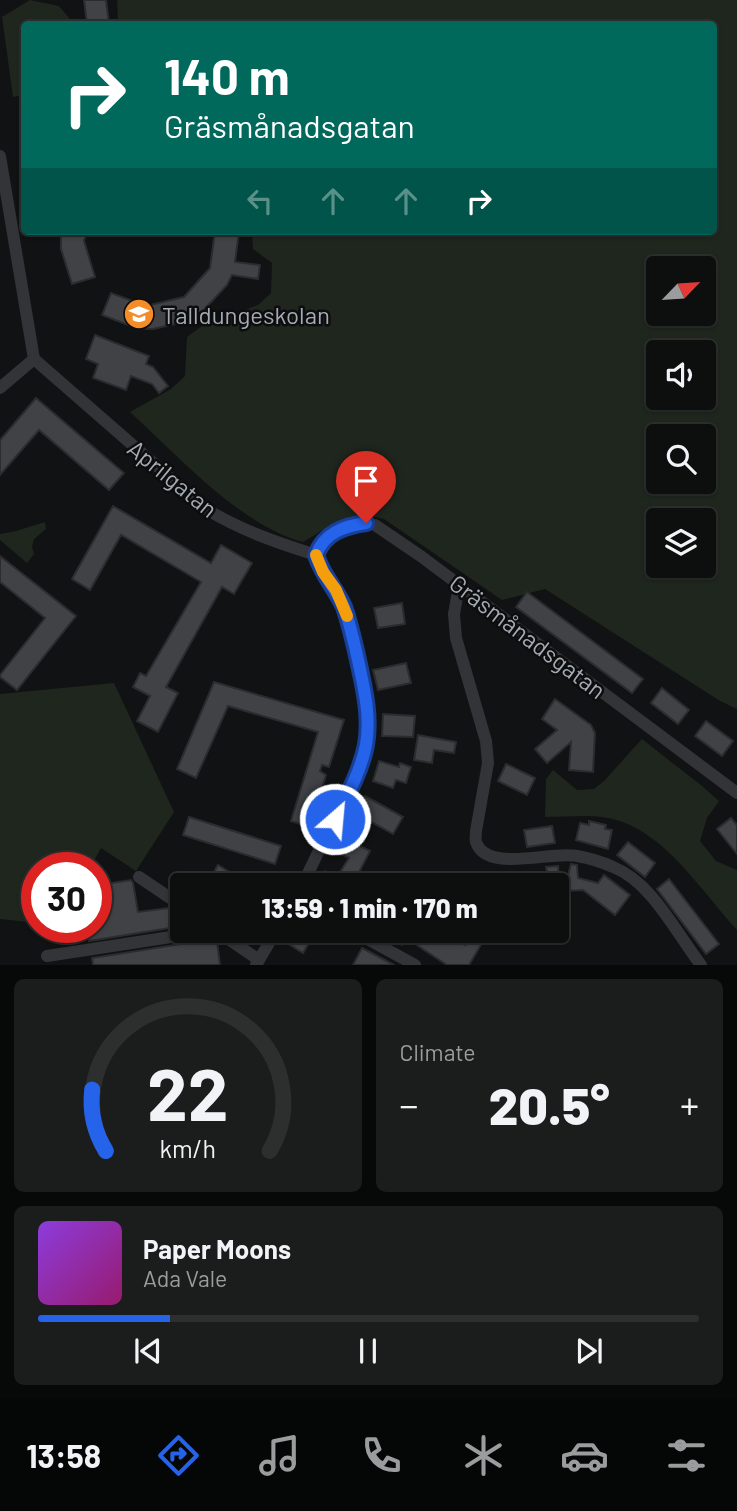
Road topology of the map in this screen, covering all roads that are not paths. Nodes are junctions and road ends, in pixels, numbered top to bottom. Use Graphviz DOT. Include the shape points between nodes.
graph roads {
  1 [pos="0,156"];
  2 [pos="34,359"];
  3 [pos="0,388"];
  4 [pos="316,555"];
  5 [pos="461,587"];
  6 [pos="737,793"];
  7 [pos="308,873"];
  8 [pos="139,877"];
  9 [pos="170,898"];
  10 [pos="170,937"];
  11 [pos="233,943"];
  12 [pos="269,943"];
  13 [pos="375,943"];
  14 [pos="47,956"];
  15 [pos="258,962"];
  16 [pos="415,965"];
  17 [pos="701,965"];
  1 -- 2 [label="street"];
  2 -- 3 [label="street"];
  2 -- 4 [label="street, Aprilgatan" via="206,509 260,536"];
  4 -- 5 [label="street, Gräsmånadsgatan" via="324,541 344,527 366,523"];
  4 -- 7 [label="street" via="336,590 352,634 368,731 355,778"];
  5 -- 6 [label="street, Gräsmånadsgatan"];
  5 -- 17 [label="street" via="454,614 456,638 486,741 488,763 476,842 502,859 575,855 614,867 646,890"];
  8 -- 9 [label="street"];
  10 -- 14 [label="street"];
  11 -- 15 [label="street"];
  12 -- 15 [label="street"];
  13 -- 16 [label="street"];
}
